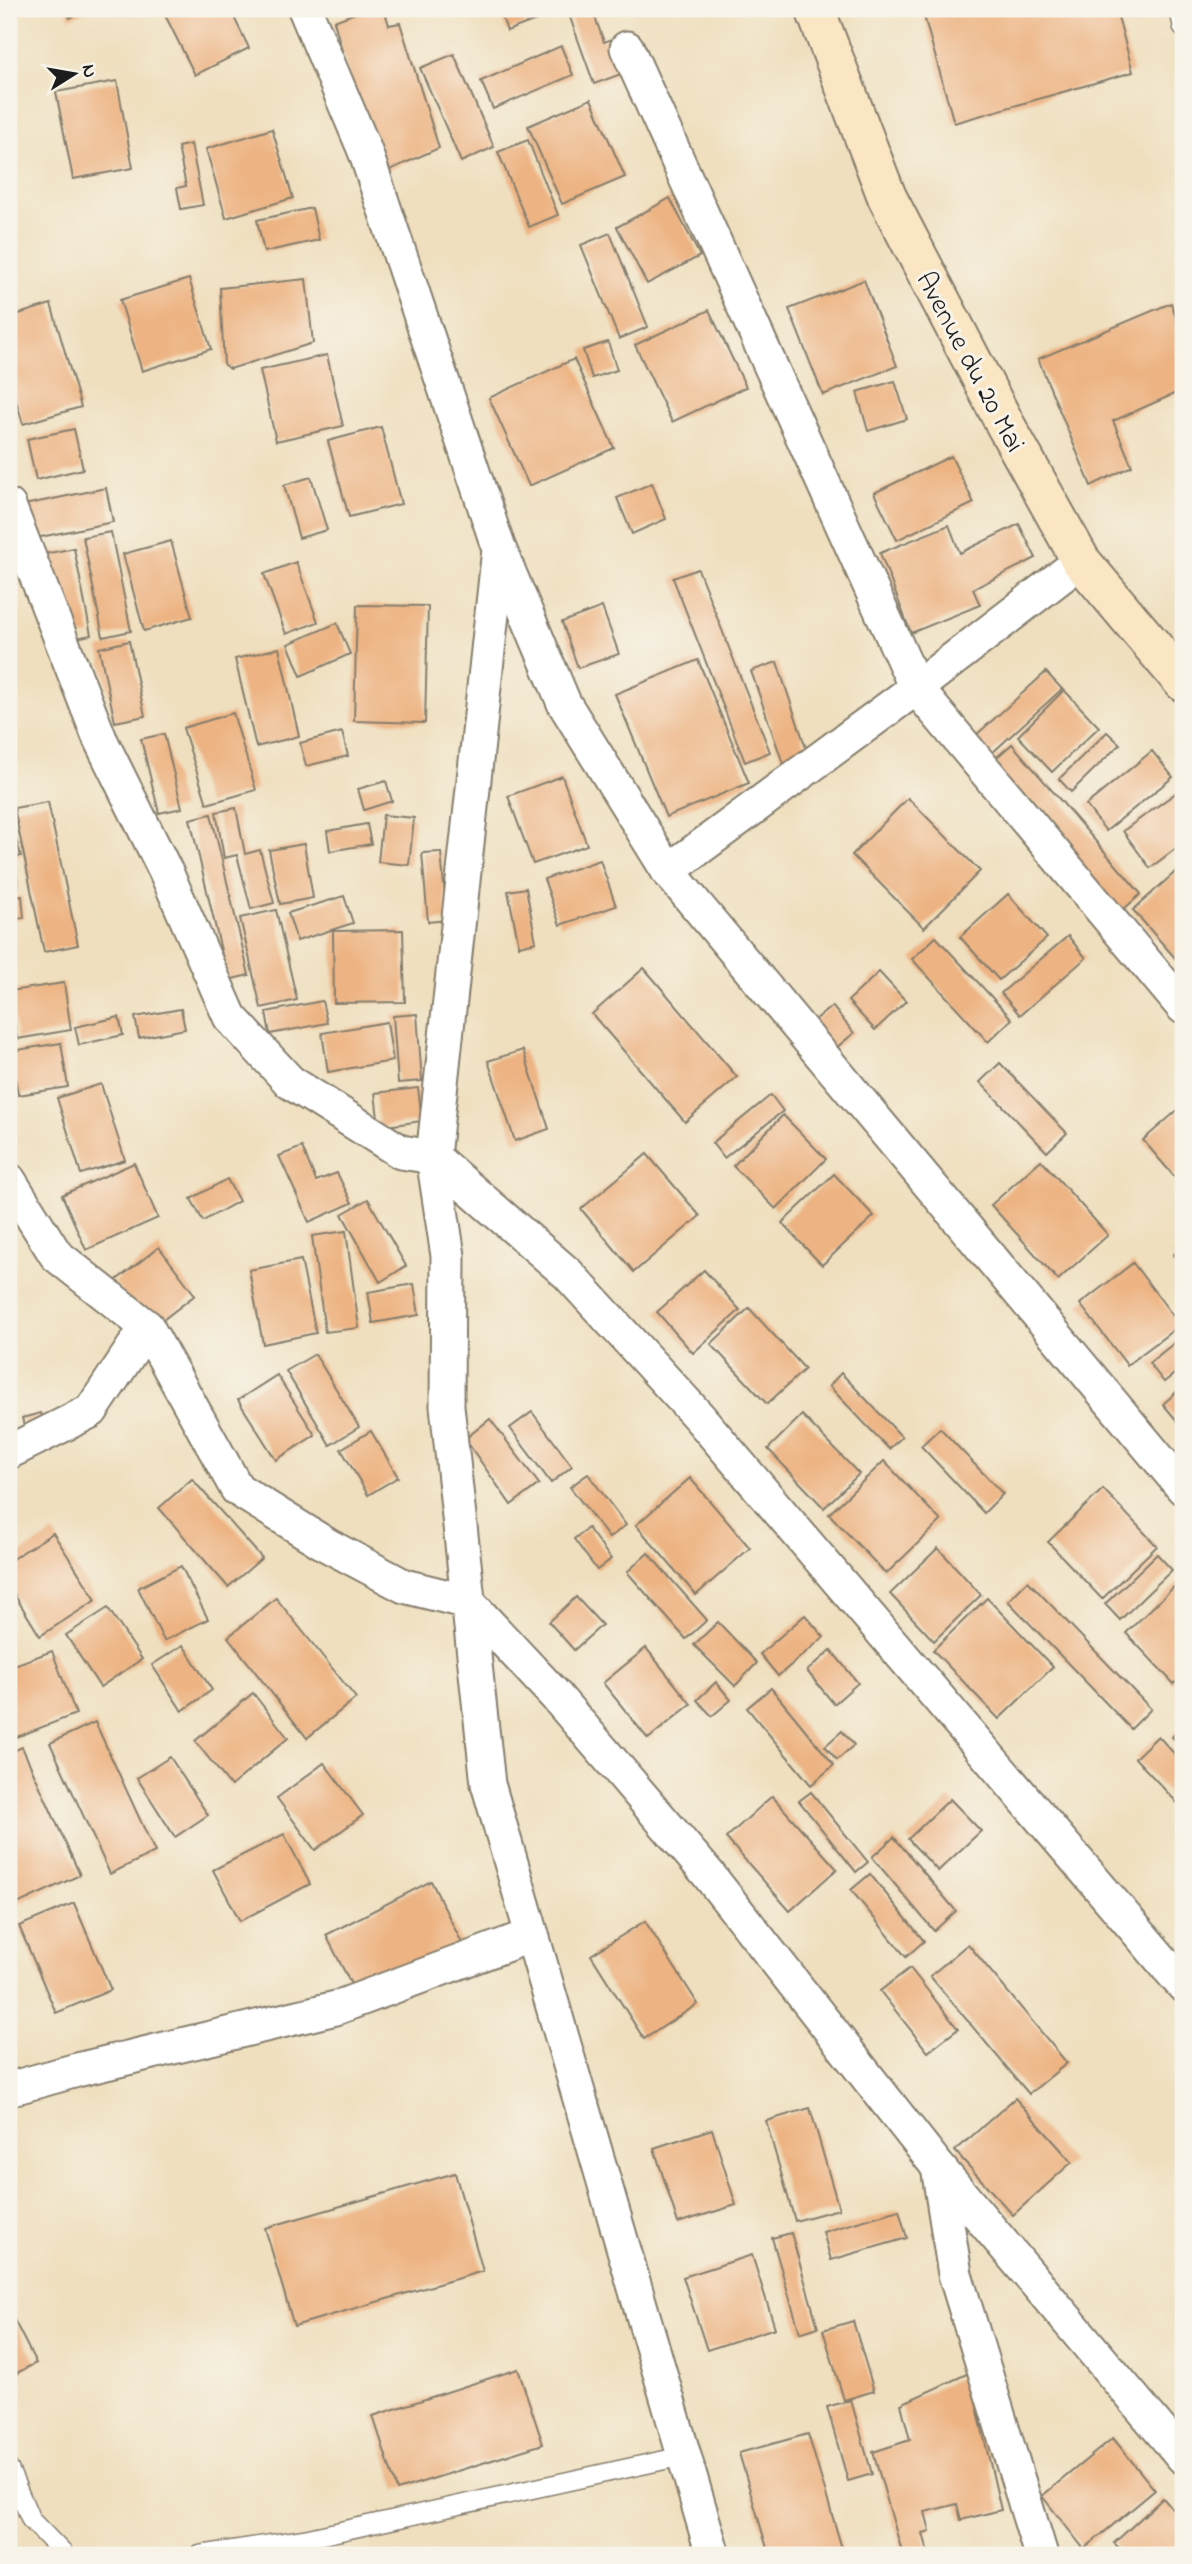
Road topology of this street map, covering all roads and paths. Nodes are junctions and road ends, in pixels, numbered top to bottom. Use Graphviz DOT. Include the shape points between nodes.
graph roads {
  1 [pos="305,9"];
  2 [pos="815,9"];
  3 [pos="1179,9"];
  4 [pos="1183,28"];
  5 [pos="627,48"];
  6 [pos="9,506"];
  7 [pos="499,549"];
  8 [pos="1081,561"];
  9 [pos="1183,682"];
  10 [pos="916,688"];
  11 [pos="668,870"];
  12 [pos="1183,1007"];
  13 [pos="433,1157"];
  14 [pos="9,1180"];
  15 [pos="147,1327"];
  16 [pos="9,1452"];
  17 [pos="1183,1488"];
  18 [pos="468,1602"];
  19 [pos="532,1935"];
  20 [pos="1183,1985"];
  21 [pos="9,2089"];
  22 [pos="938,2167"];
  23 [pos="682,2456"];
  24 [pos="1183,2457"];
  25 [pos="9,2469"];
  26 [pos="65,2555"];
  27 [pos="200,2555"];
  28 [pos="713,2555"];
  29 [pos="1041,2555"];
  1 -- 7 [label="street" via="365,151"];
  2 -- 8 [label="main road, Avenue du 20 Mai" via="887,197"];
  3 -- 4 [label="lane"];
  5 -- 10 [label="street"];
  6 -- 13 [label="street" via="100,739 230,1017 290,1082 401,1152"];
  7 -- 11 [label="street" via="565,703"];
  7 -- 13 [label="street"];
  8 -- 9 [label="main road, Avenue du 20 Mai"];
  8 -- 10 [label="street"];
  10 -- 11 [label="street"];
  10 -- 12 [label="street"];
  11 -- 17 [label="street"];
  13 -- 18 [label="street" via="448,1256 447,1406"];
  13 -- 20 [label="street" via="568,1274 699,1417"];
  14 -- 15 [label="street" via="56,1255"];
  15 -- 16 [label="street" via="91,1411"];
  15 -- 18 [label="street" via="237,1489 404,1586"];
  18 -- 19 [label="street" via="488,1784"];
  18 -- 22 [label="street" via="555,1695 708,1874"];
  19 -- 21 [label="street" via="336,2008"];
  19 -- 23 [label="street"];
  22 -- 24 [label="street"];
  22 -- 29 [label="street" via="955,2274"];
  23 -- 27 [label="lane" via="304,2539"];
  23 -- 28 [label="street"];
  25 -- 26 [label="lane" via="31,2520"];
}
